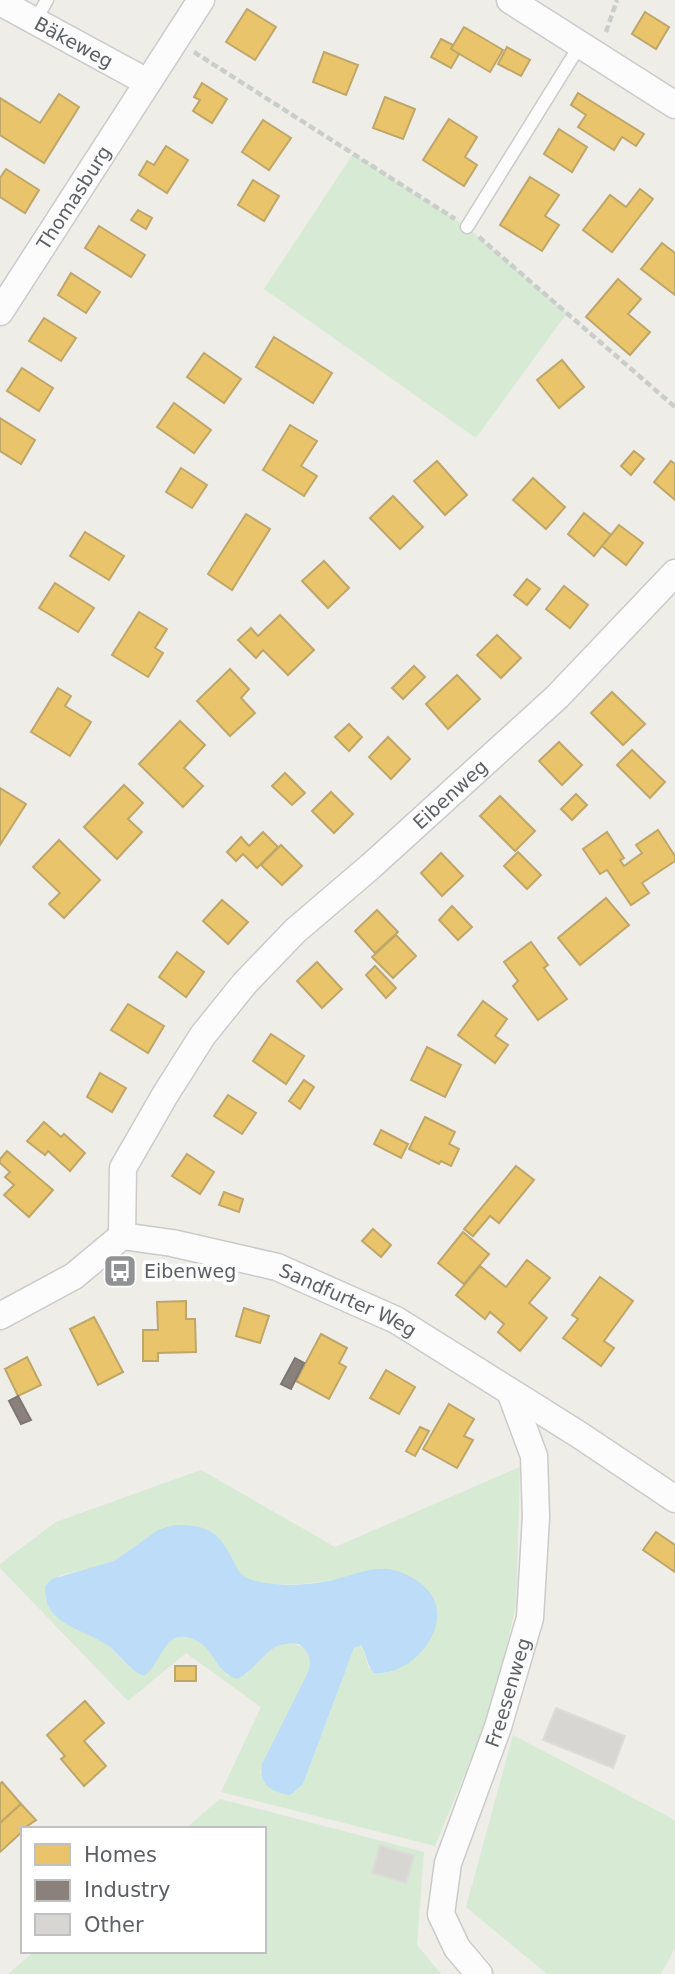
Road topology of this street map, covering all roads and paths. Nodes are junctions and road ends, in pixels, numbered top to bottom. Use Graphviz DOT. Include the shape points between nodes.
graph roads {
  1 [pos="201,0"];
  2 [pos="510,0"];
  3 [pos="617,0"];
  4 [pos="0,2"];
  5 [pos="41,10"];
  6 [pos="176,41"];
  7 [pos="589,50"];
  8 [pos="147,82"];
  9 [pos="675,105"];
  10 [pos="467,227"];
  11 [pos="0,312"];
  12 [pos="675,407"];
  13 [pos="675,573"];
  14 [pos="122,1236"];
  15 [pos="0,1316"];
  16 [pos="512,1394"];
  17 [pos="675,1499"];
  18 [pos="479,1974"];
  1 -- 6 [label="street, Thomasburg"];
  2 -- 7 [label="street"];
  3 -- 7 [label="path"];
  4 -- 5 [label="street, Bäkeweg"];
  5 -- 8 [label="street, Bäkeweg"];
  6 -- 8 [label="street, Thomasburg"];
  6 -- 10 [label="path"];
  7 -- 9 [label="street"];
  7 -- 10 [label="lane"];
  8 -- 11 [label="street, Thomasburg"];
  10 -- 12 [label="path"];
  13 -- 14 [label="street, Eibenweg" via="558,697 295,931 245,983 203,1035 123,1168"];
  14 -- 15 [label="street" via="74,1276"];
  14 -- 16 [label="street, Sandfurter Weg" via="277,1267 396,1320"];
  16 -- 17 [label="street, Sandfurter Weg"];
  16 -- 18 [label="street, Freesenweg" via="534,1455 536,1517 530,1618 498,1727 448,1863 441,1914 457,1948"];
}
